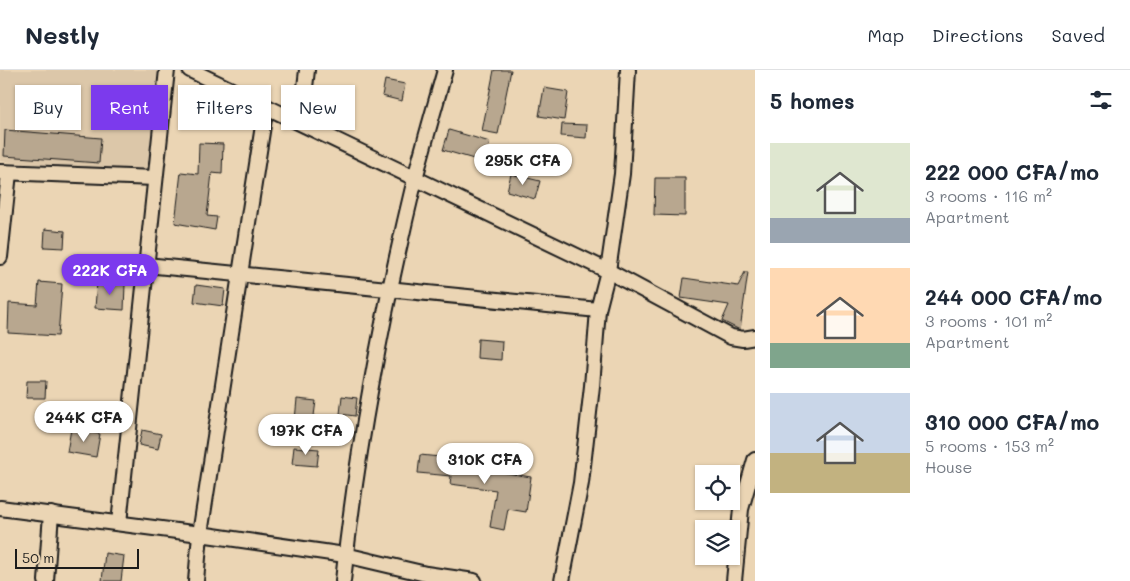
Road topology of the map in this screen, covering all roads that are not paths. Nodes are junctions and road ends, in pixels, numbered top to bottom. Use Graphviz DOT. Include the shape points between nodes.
graph roads {
  1 [pos="167,70"];
  2 [pos="190,70"];
  3 [pos="307,70"];
  4 [pos="445,70"];
  5 [pos="628,70"];
  6 [pos="222,85"];
  7 [pos="305,85"];
  8 [pos="262,130"];
  9 [pos="318,130"];
  10 [pos="5,172"];
  11 [pos="416,177"];
  12 [pos="156,178"];
  13 [pos="0,257"];
  14 [pos="146,265"];
  15 [pos="608,271"];
  16 [pos="241,273"];
  17 [pos="390,290"];
  18 [pos="598,310"];
  19 [pos="755,337"];
  20 [pos="755,460"];
  21 [pos="0,508"];
  22 [pos="51,514"];
  23 [pos="119,523"];
  24 [pos="200,534"];
  25 [pos="345,556"];
  26 [pos="46,581"];
  27 [pos="196,581"];
  28 [pos="343,581"];
  29 [pos="474,581"];
  30 [pos="562,581"];
  31 [pos="734,581"];
  1 -- 12 [label="street"];
  2 -- 6 [label="street"];
  3 -- 7 [label="street"];
  4 -- 11 [label="street"];
  5 -- 15 [label="street" via="622,174"];
  8 -- 16 [label="street"];
  9 -- 11 [label="street"];
  10 -- 12 [label="street"];
  10 -- 13 [label="street"];
  11 -- 15 [label="street"];
  11 -- 17 [label="street"];
  12 -- 14 [label="street"];
  14 -- 16 [label="street"];
  14 -- 23 [label="street"];
  15 -- 18 [label="street"];
  15 -- 19 [label="street" via="731,337"];
  16 -- 17 [label="street"];
  16 -- 24 [label="street"];
  17 -- 18 [label="street"];
  17 -- 25 [label="street" via="367,406"];
  18 -- 30 [label="street" via="581,483"];
  20 -- 31 [label="street" via="741,509"];
  21 -- 22 [label="street"];
  22 -- 23 [label="street"];
  22 -- 26 [label="street"];
  23 -- 24 [label="street"];
  24 -- 25 [label="street"];
  24 -- 27 [label="street"];
  25 -- 28 [label="street"];
  25 -- 29 [label="street"];
}
